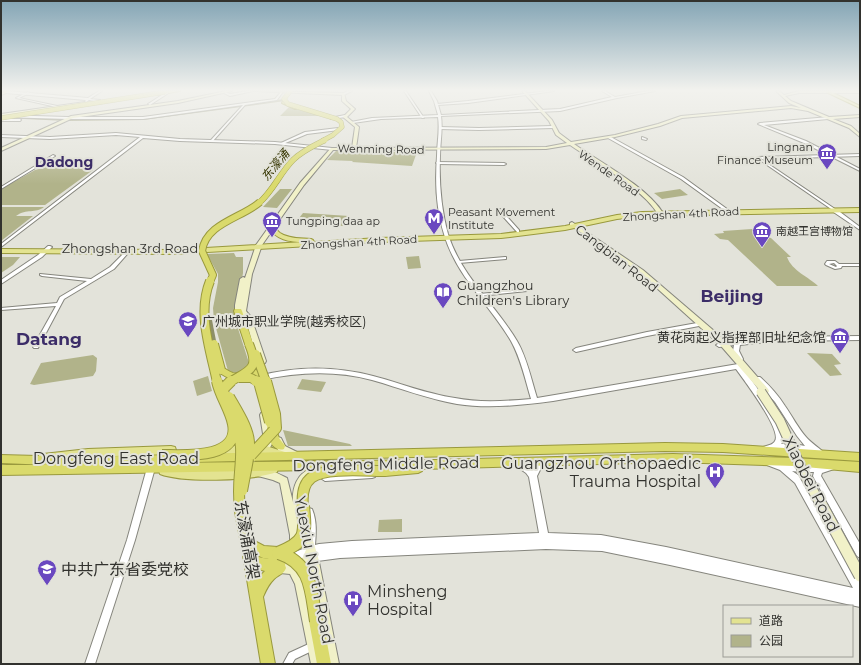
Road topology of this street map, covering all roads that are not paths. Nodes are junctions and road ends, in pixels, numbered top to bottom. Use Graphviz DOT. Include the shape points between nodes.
graph roads {
  1 [pos="59,122"];
  2 [pos="230,122"];
  3 [pos="341,122"];
  4 [pos="342,122"];
  5 [pos="354,122"];
  6 [pos="440,122"];
  7 [pos="549,122"];
  8 [pos="552,122"];
  9 [pos="665,122"];
  10 [pos="782,122"];
  11 [pos="838,122"];
  12 [pos="662,123"];
  13 [pos="552,127"];
  14 [pos="440,128"];
  15 [pos="338,129"];
  16 [pos="1,136"];
  17 [pos="142,136"];
  18 [pos="860,136"];
  19 [pos="610,137"];
  20 [pos="26,138"];
  21 [pos="212,141"];
  22 [pos="282,144"];
  23 [pos="570,144"];
  24 [pos="332,149"];
  25 [pos="355,149"];
  26 [pos="439,149"];
  27 [pos="1,150"];
  28 [pos="860,154"];
  29 [pos="831,155"];
  30 [pos="54,156"];
  31 [pos="438,163"];
  32 [pos="504,164"];
  33 [pos="860,170"];
  34 [pos="1,188"];
  35 [pos="860,208"];
  36 [pos="725,209"];
  37 [pos="832,209"];
  38 [pos="499,210"];
  39 [pos="770,210"];
  40 [pos="659,211"];
  41 [pos="574,225"];
  42 [pos="271,226"];
  43 [pos="860,229"];
  44 [pos="518,232"];
  45 [pos="447,236"];
  46 [pos="316,241"];
  47 [pos="1,243"];
  48 [pos="1,247"];
  49 [pos="256,247"];
  50 [pos="47,249"];
  51 [pos="198,250"];
  52 [pos="1,251"];
  53 [pos="127,252"];
  54 [pos="505,258"];
  55 [pos="459,262"];
  56 [pos="839,265"];
  57 [pos="860,265"];
  58 [pos="42,275"];
  59 [pos="1,278"];
  60 [pos="91,280"];
  61 [pos="1,282"];
  62 [pos="525,290"];
  63 [pos="480,295"];
  64 [pos="59,304"];
  65 [pos="1,309"];
  66 [pos="241,311"];
  67 [pos="697,326"];
  68 [pos="715,337"];
  69 [pos="860,338"];
  70 [pos="738,342"];
  71 [pos="251,344"];
  72 [pos="721,345"];
  73 [pos="36,347"];
  74 [pos="576,350"];
  75 [pos="251,362"];
  76 [pos="742,367"];
  77 [pos="221,370"];
  78 [pos="243,373"];
  79 [pos="256,376"];
  80 [pos="228,382"];
  81 [pos="763,392"];
  82 [pos="227,401"];
  83 [pos="535,401"];
  84 [pos="233,418"];
  85 [pos="779,432"];
  86 [pos="799,434"];
  87 [pos="280,446"];
  88 [pos="263,449"];
  89 [pos="214,450"];
  90 [pos="759,450"];
  91 [pos="824,455"];
  92 [pos="308,456"];
  93 [pos="249,457"];
  94 [pos="287,457"];
  95 [pos="860,457"];
  96 [pos="37,458"];
  97 [pos="231,458"];
  98 [pos="1,459"];
  99 [pos="549,460"];
  100 [pos="765,460"];
  101 [pos="515,462"];
  102 [pos="435,464"];
  103 [pos="294,465"];
  104 [pos="325,465"];
  105 [pos="840,465"];
  106 [pos="860,467"];
  107 [pos="151,468"];
  108 [pos="1,470"];
  109 [pos="253,473"];
  110 [pos="533,476"];
  111 [pos="802,486"];
  112 [pos="822,486"];
  113 [pos="545,541"];
  114 [pos="247,543"];
  115 [pos="860,553"];
  116 [pos="310,555"];
  117 [pos="254,561"];
  118 [pos="279,561"];
  119 [pos="860,567"];
  120 [pos="860,576"];
  121 [pos="300,583"];
  122 [pos="860,590"];
  123 [pos="258,593"];
  124 [pos="860,594"];
  125 [pos="860,602"];
  126 [pos="314,645"];
  127 [pos="90,664"];
  128 [pos="269,664"];
  129 [pos="286,664"];
  130 [pos="317,664"];
  131 [pos="324,664"];
  132 [pos="333,664"];
  1 -- 20 [label="main road"];
  2 -- 21 [label="street"];
  3 -- 82 [label="highway, bridge" via="341,128 331,137 300,153 286,168 266,198 218,228 204,244 203,256 212,275 205,294 204,318 213,365"];
  4 -- 77 [label="highway, bridge" via="343,125 333,136 301,152 287,166 266,198 220,227 205,242 203,254 212,267 215,279 209,296 208,314"];
  5 -- 25 [label="main road" via="357,126"];
  6 -- 14 [label="street"];
  7 -- 13 [label="main road, Wende Road"];
  8 -- 23 [label="main road, Wende Road" via="557,134"];
  9 -- 12 [label="main road"];
  10 -- 29 [label="street" via="760,124"];
  11 -- 18 [label="main road" via="850,127"];
  12 -- 19 [label="main road, Wenming Road"];
  13 -- 14 [label="street"];
  13 -- 23 [label="main road, Wende Road" via="555,134"];
  14 -- 26 [label="street"];
  15 -- 22 [label="street" via="306,133"];
  16 -- 20 [label="street"];
  17 -- 20 [label="street" via="116,134"];
  17 -- 21 [label="street"];
  17 -- 47 [label="street"];
  17 -- 48 [label="street"];
  19 -- 23 [label="main road, Wenming Road"];
  19 -- 36 [label="street" via="682,178"];
  20 -- 27 [label="main road"];
  21 -- 22 [label="street"];
  22 -- 24 [label="street, bridge"];
  23 -- 26 [label="main road, Wenming Road" via="540,149"];
  23 -- 40 [label="main road, Wende Road" via="635,188"];
  24 -- 25 [label="main road, Wenming Road"];
  24 -- 42 [label="main road"];
  24 -- 49 [label="main road" via="301,180"];
  25 -- 26 [label="main road, Wenming Road"];
  26 -- 31 [label="street"];
  28 -- 29 [label="street"];
  29 -- 33 [label="street"];
  29 -- 37 [label="street" via="758,158"];
  30 -- 34 [label="street"];
  31 -- 32 [label="street"];
  31 -- 45 [label="street" via="440,199"];
  35 -- 37 [label="main road"];
  36 -- 39 [label="main road, Zhongshan 4th Road"];
  36 -- 40 [label="main road, Zhongshan 4th Road"];
  37 -- 39 [label="main road"];
  37 -- 43 [label="street"];
  38 -- 44 [label="street"];
  39 -- 40 [label="main road, Zhongshan 4th Road"];
  40 -- 41 [label="main road, Zhongshan 4th Road"];
  41 -- 44 [label="main road, Zhongshan 4th Road"];
  41 -- 45 [label="main road, Zhongshan 4th Road" via="516,235"];
  41 -- 67 [label="main road, Cangbian Road" via="633,268"];
  41 -- 68 [label="main road, Cangbian Road" via="637,267"];
  42 -- 46 [label="main road" via="274,232 282,236"];
  42 -- 49 [label="main road"];
  44 -- 45 [label="main road, Zhongshan 4th Road"];
  45 -- 46 [label="main road, Zhongshan 4th Road"];
  45 -- 49 [label="main road, Zhongshan 4th Road"];
  45 -- 55 [label="street"];
  46 -- 49 [label="main road, Zhongshan 4th Road"];
  48 -- 50 [label="main road, Zhongshan 3rd Road"];
  49 -- 51 [label="main road, Zhongshan 3rd Road, bridge"];
  49 -- 66 [label="main road"];
  50 -- 51 [label="main road, Zhongshan 3rd Road"];
  50 -- 52 [label="main road, Zhongshan 3rd Road"];
  50 -- 53 [label="main road, Zhongshan 3rd Road"];
  50 -- 59 [label="street"];
  50 -- 61 [label="street"];
  51 -- 53 [label="main road, Zhongshan 3rd Road"];
  53 -- 60 [label="street" via="112,268"];
  54 -- 55 [label="street"];
  55 -- 63 [label="street"];
  56 -- 57 [label="street"];
  58 -- 60 [label="street"];
  60 -- 64 [label="street" via="62,298"];
  62 -- 63 [label="street"];
  63 -- 83 [label="street" via="515,341"];
  64 -- 65 [label="street"];
  64 -- 73 [label="street"];
  66 -- 71 [label="highway"];
  66 -- 75 [label="main road" via="237,315"];
  66 -- 79 [label="main road" via="248,317 264,366"];
  67 -- 72 [label="main road, Cangbian Road"];
  67 -- 74 [label="street"];
  68 -- 70 [label="street"];
  68 -- 72 [label="main road, Cangbian Road"];
  69 -- 70 [label="street"];
  70 -- 72 [label="street"];
  70 -- 76 [label="street" via="736,351"];
  71 -- 80 [label="highway, bridge" via="254,359 252,367"];
  71 -- 93 [label="highway, bridge" via="277,424 273,432"];
  72 -- 76 [label="main road, Cangbian Road"];
  75 -- 78 [label="highway"];
  75 -- 79 [label="main road"];
  76 -- 81 [label="main road, Cangbian Road"];
  76 -- 83 [label="street"];
  76 -- 85 [label="street, Cangbian Road"];
  76 -- 86 [label="street, Cangbian Road" via="770,391"];
  77 -- 78 [label="highway" via="230,376"];
  77 -- 82 [label="highway"];
  78 -- 79 [label="highway"];
  79 -- 82 [label="highway" via="236,382 230,389"];
  79 -- 83 [label="street" via="329,370 367,377 455,401 488,404"];
  79 -- 87 [label="main road"];
  79 -- 88 [label="main road" via="269,441"];
  80 -- 84 [label="highway, bridge" via="223,388 223,393"];
  80 -- 87 [label="highway, bridge" via="245,377 258,381 274,440"];
  81 -- 119 [label="main road, Xiaobei Road" via="786,423 808,473"];
  81 -- 120 [label="main road, Xiaobei Road, bridge"];
  82 -- 84 [label="highway, bridge"];
  82 -- 93 [label="highway, bridge" via="247,431"];
  82 -- 96 [label="highway, bridge" via="234,430 233,437 227,444 210,453"];
  84 -- 114 [label="highway, 东濠涌高架, bridge" via="241,432 242,440 238,489"];
  85 -- 86 [label="street" via="785,439 793,442 798,441"];
  85 -- 90 [label="street" via="779,440 775,446"];
  86 -- 91 [label="street, Cangbian Road" via="810,447"];
  87 -- 92 [label="main road" via="292,455"];
  88 -- 89 [label="main road"];
  88 -- 94 [label="main road"];
  89 -- 96 [label="main road" via="99,452"];
  89 -- 97 [label="highway"];
  90 -- 91 [label="highway, Dongfeng Middle Road"];
  90 -- 92 [label="highway, Dongfeng Middle Road" via="665,447"];
  91 -- 95 [label="highway, Dongfeng Middle Road"];
  92 -- 94 [label="highway, Dongfeng Middle Road"];
  93 -- 117 [label="highway, bridge" via="241,499"];
  94 -- 97 [label="highway, Dongfeng Middle Road"];
  96 -- 97 [label="highway, Dongfeng East Road" via="75,461"];
  96 -- 98 [label="highway, Dongfeng East Road"];
  99 -- 100 [label="highway, Dongfeng Middle Road"];
  99 -- 101 [label="highway, Dongfeng Middle Road"];
  99 -- 110 [label="street" via="537,468"];
  100 -- 105 [label="highway, Dongfeng Middle Road"];
  100 -- 111 [label="street, Xiaobei Road" via="787,471"];
  101 -- 102 [label="highway, Dongfeng Middle Road"];
  101 -- 110 [label="street"];
  102 -- 104 [label="highway, Dongfeng Middle Road"];
  102 -- 116 [label="street" via="396,474 335,476 315,480 307,492 312,533"];
  102 -- 118 [label="highway, bridge" via="385,471 327,472 312,478 304,486 302,493 306,523 304,535"];
  103 -- 104 [label="highway, Dongfeng Middle Road"];
  103 -- 107 [label="highway, Dongfeng Middle Road"];
  103 -- 109 [label="main road"];
  104 -- 116 [label="main road, Yuexiu North Road" via="308,474 298,486 297,497"];
  105 -- 106 [label="highway, Dongfeng Middle Road"];
  105 -- 112 [label="street, Xiaobei Road" via="818,471 817,476"];
  107 -- 108 [label="highway, Dongfeng East Road"];
  107 -- 109 [label="main road" via="172,472"];
  107 -- 127 [label="street" via="131,540"];
  109 -- 118 [label="main road, Yuexiu North Road" via="275,476 284,481 296,543 292,552"];
  110 -- 113 [label="street"];
  111 -- 112 [label="street" via="802,482 807,480"];
  111 -- 122 [label="street, Xiaobei Road"];
  112 -- 115 [label="street, Xiaobei Road"];
  113 -- 116 [label="street"];
  113 -- 124 [label="street" via="601,539 629,543"];
  113 -- 125 [label="street" via="630,551"];
  114 -- 118 [label="highway"];
  114 -- 128 [label="highway, 东濠涌高架, bridge"];
  116 -- 118 [label="street"];
  116 -- 121 [label="main road"];
  116 -- 132 [label="main road, Yuexiu North Road"];
  117 -- 118 [label="highway" via="270,565"];
  117 -- 123 [label="highway"];
  118 -- 121 [label="main road, Yuexiu North Road" via="292,569"];
  118 -- 123 [label="highway"];
  118 -- 131 [label="highway, bridge" via="290,556 305,571"];
  121 -- 126 [label="main road, Yuexiu North Road"];
  123 -- 128 [label="highway"];
  126 -- 129 [label="street" via="292,656"];
  126 -- 130 [label="main road, Yuexiu North Road"];
}
